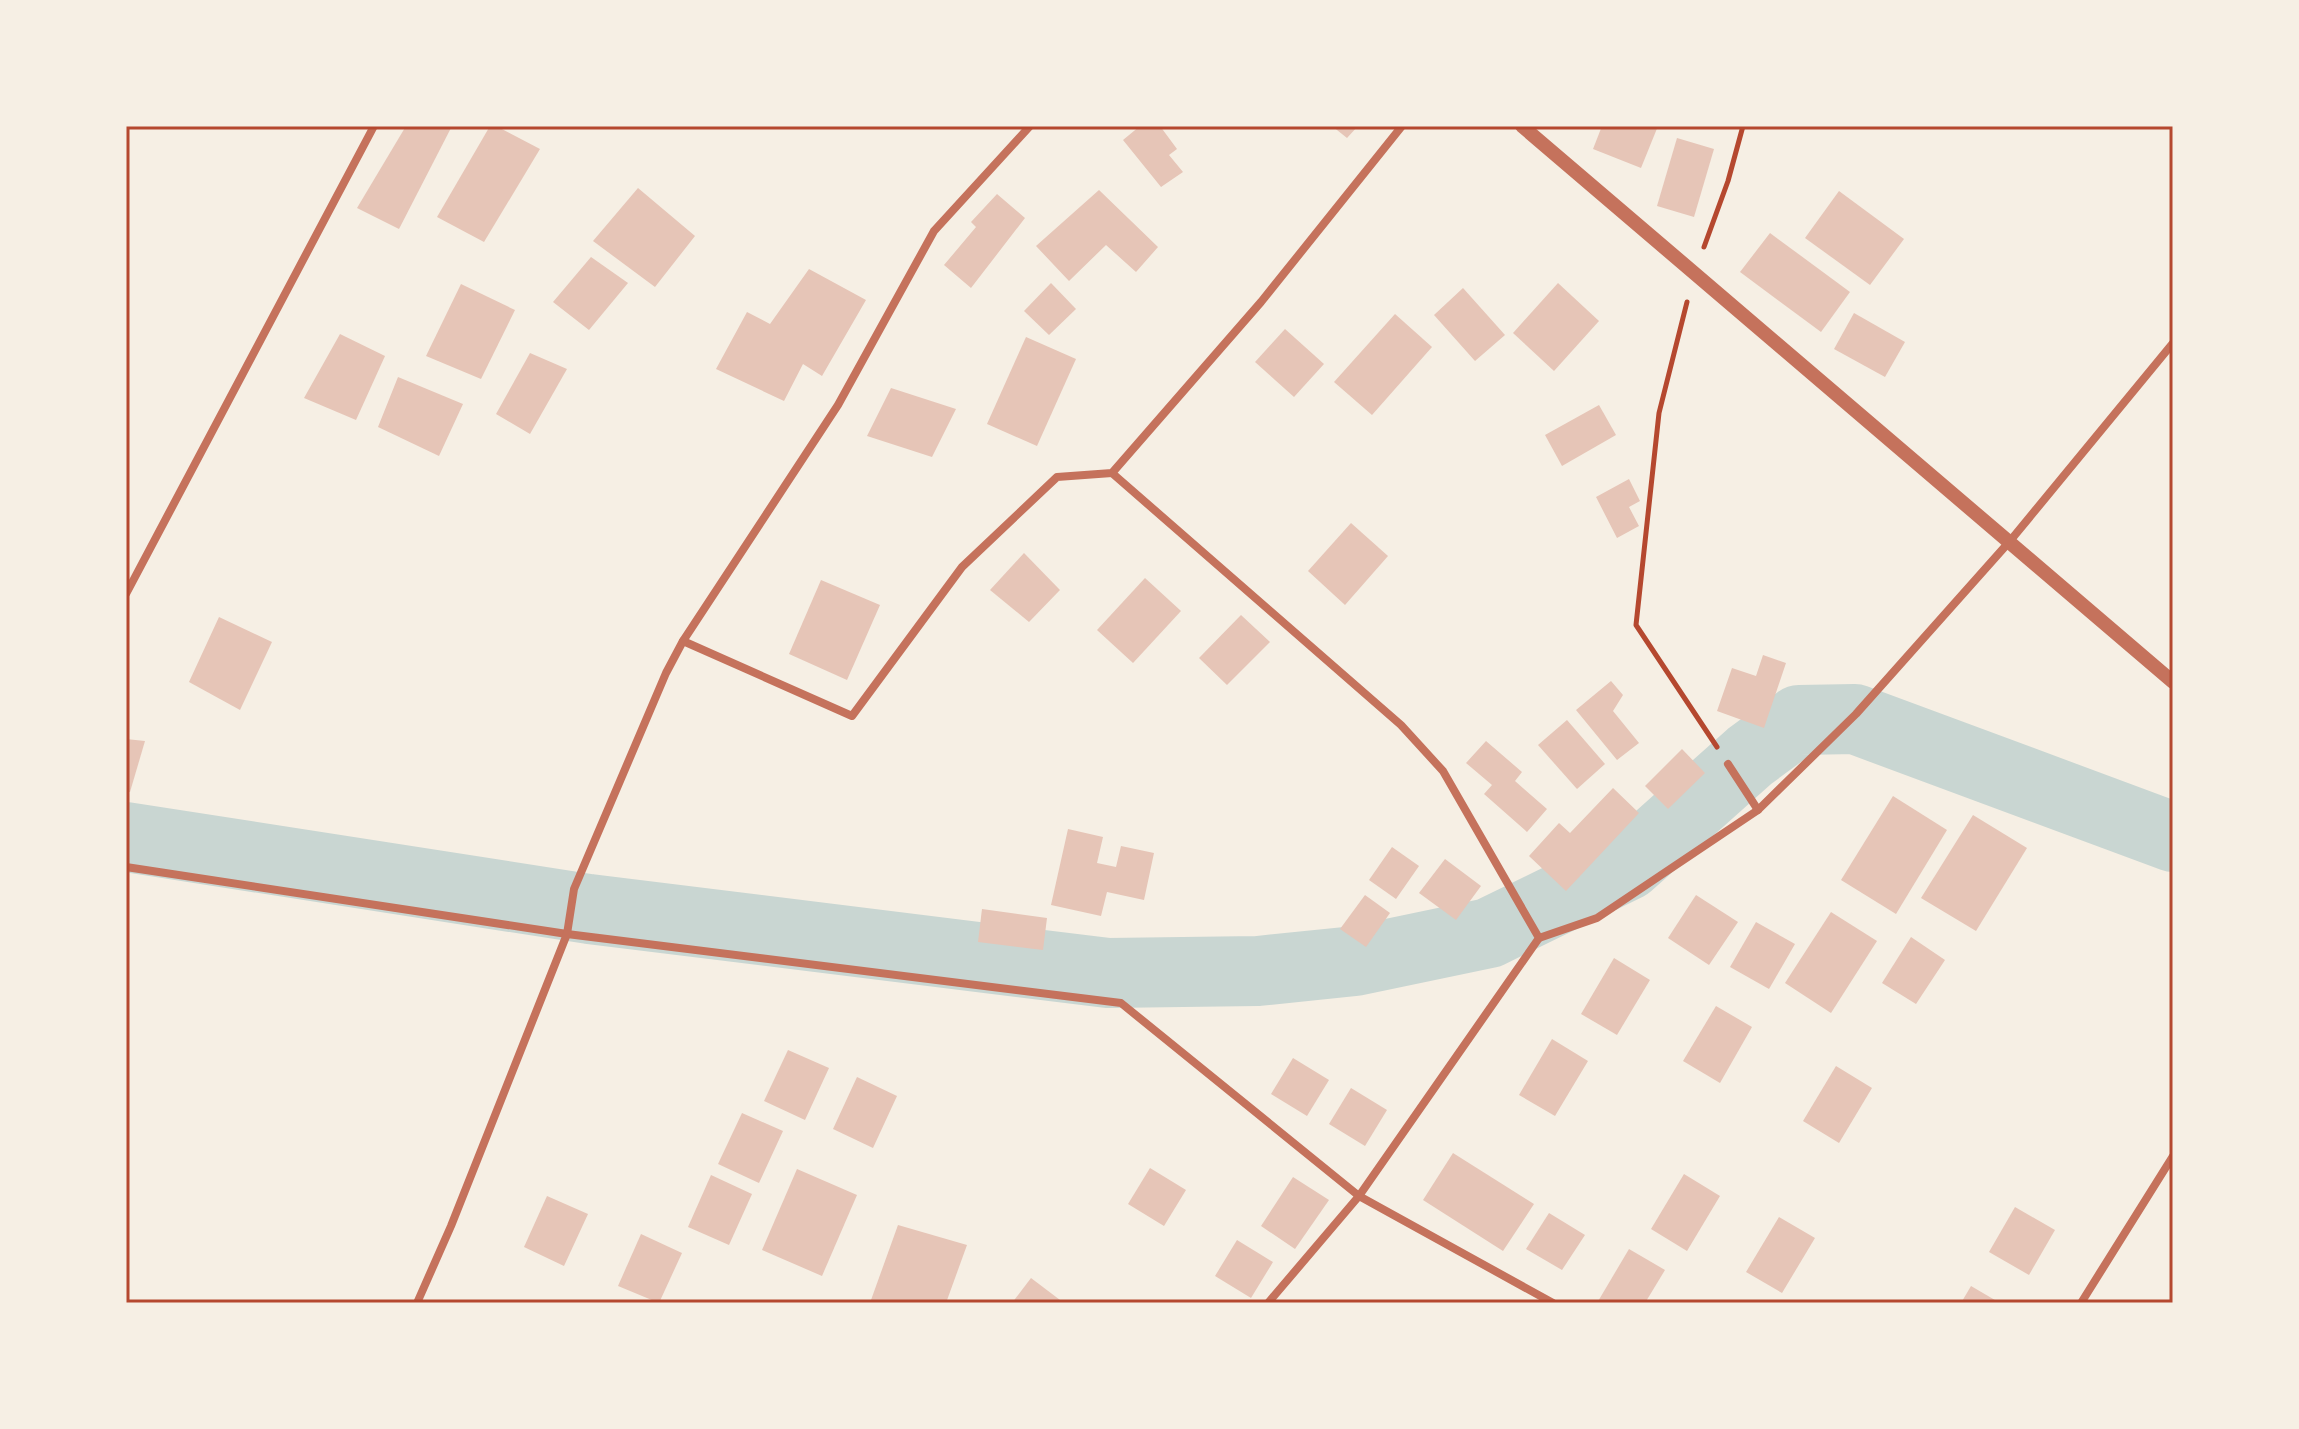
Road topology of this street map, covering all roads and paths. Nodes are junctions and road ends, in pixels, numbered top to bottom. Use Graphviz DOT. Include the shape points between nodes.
graph roads {
  1 [pos="374,126"];
  2 [pos="1030,126"];
  3 [pos="1402,126"];
  4 [pos="1522,126"];
  5 [pos="1743,126"];
  6 [pos="1693,274"];
  7 [pos="2173,343"];
  8 [pos="1112,473"];
  9 [pos="2010,541"];
  10 [pos="126,594"];
  11 [pos="683,641"];
  12 [pos="2173,682"];
  13 [pos="1728,764"];
  14 [pos="1758,810"];
  15 [pos="126,867"];
  16 [pos="568,930"];
  17 [pos="1538,936"];
  18 [pos="2173,1156"];
  19 [pos="1359,1196"];
  20 [pos="417,1303"];
  21 [pos="1268,1303"];
  22 [pos="1553,1303"];
  23 [pos="2081,1303"];
  1 -- 10 [label="street"];
  2 -- 11 [label="street" via="934,231 838,405"];
  3 -- 8 [label="street" via="1261,302"];
  4 -- 6 [label="street"];
  5 -- 6 [label="path"];
  6 -- 9 [label="street"];
  6 -- 13 [label="path" via="1659,413 1636,625"];
  7 -- 9 [label="street"];
  8 -- 11 [label="street" via="1057,477 962,567 852,716"];
  8 -- 17 [label="street" via="1401,725 1443,771"];
  9 -- 12 [label="street"];
  9 -- 14 [label="street" via="1856,714"];
  11 -- 16 [label="street" via="574,889"];
  13 -- 14 [label="street"];
  14 -- 17 [label="street" via="1597,918"];
  15 -- 16 [label="street"];
  16 -- 19 [label="street" via="1121,1003"];
  16 -- 20 [label="street"];
  17 -- 19 [label="street"];
  18 -- 23 [label="street"];
  19 -- 21 [label="street"];
  19 -- 22 [label="street"];
}
